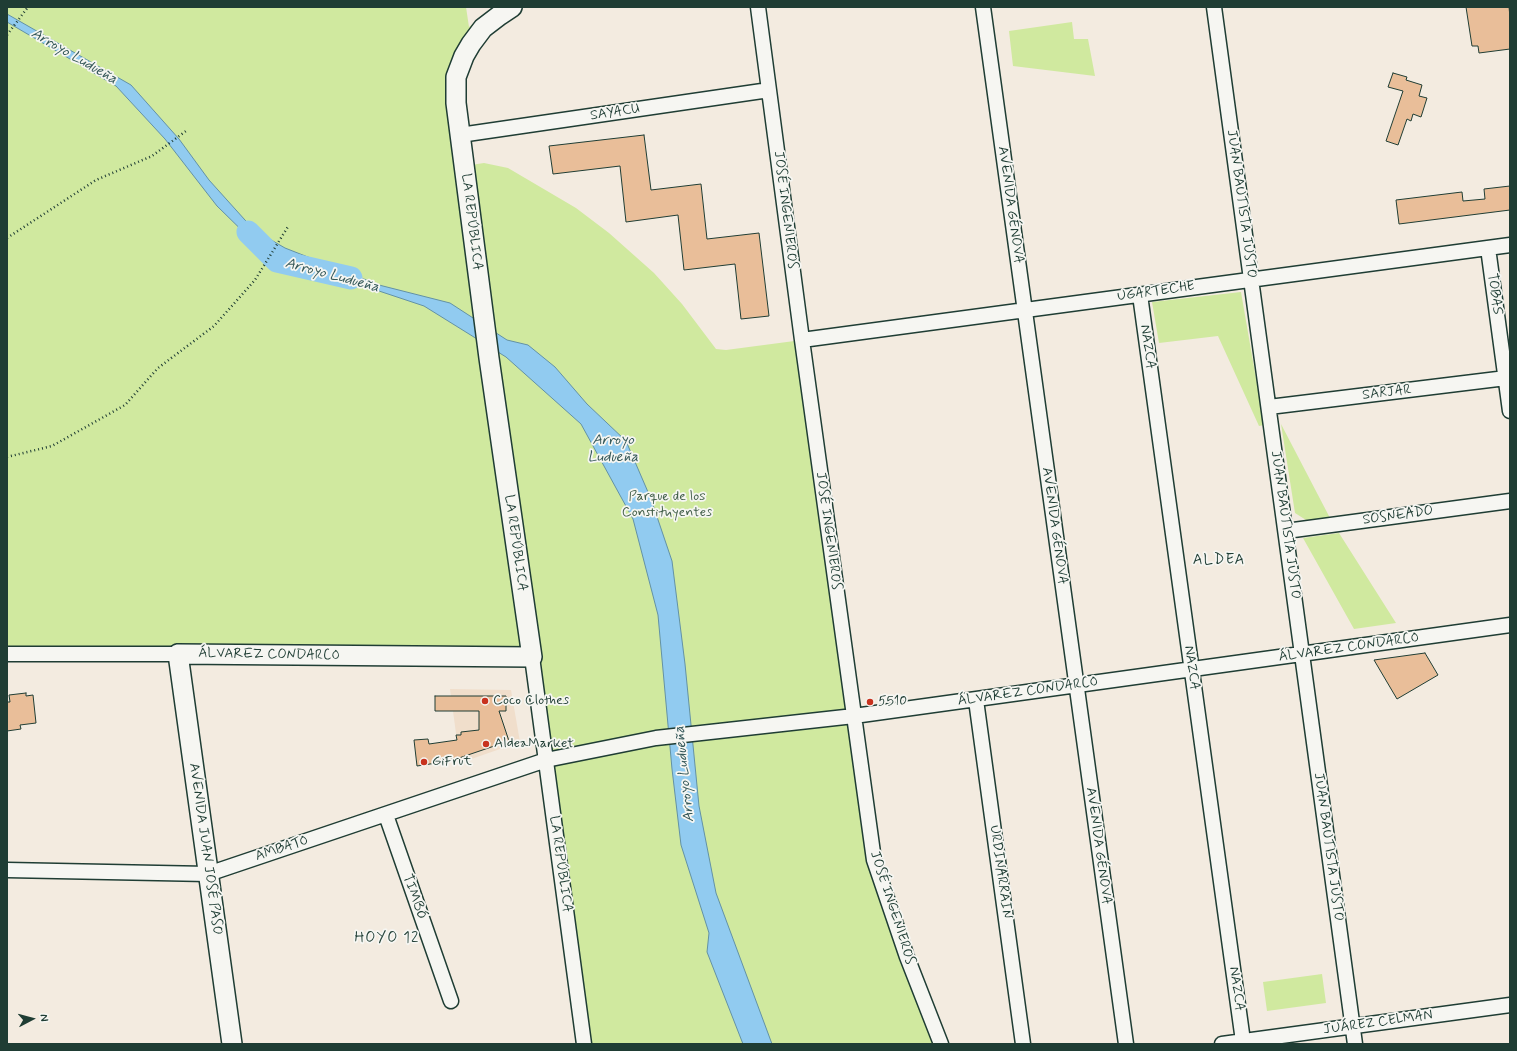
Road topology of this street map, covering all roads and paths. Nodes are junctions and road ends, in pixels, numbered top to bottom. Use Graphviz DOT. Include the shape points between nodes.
graph roads {
  1 [pos="28,7"];
  2 [pos="512,7"];
  3 [pos="758,7"];
  4 [pos="983,7"];
  5 [pos="1214,7"];
  6 [pos="8,34"];
  7 [pos="769,90"];
  8 [pos="186,131"];
  9 [pos="460,135"];
  10 [pos="289,225"];
  11 [pos="7,238"];
  12 [pos="1510,245"];
  13 [pos="1488,248"];
  14 [pos="1251,280"];
  15 [pos="1140,295"];
  16 [pos="1025,310"];
  17 [pos="802,340"];
  18 [pos="1506,378"];
  19 [pos="1269,407"];
  20 [pos="1510,411"];
  21 [pos="7,457"];
  22 [pos="1510,501"];
  23 [pos="1286,531"];
  24 [pos="1510,625"];
  25 [pos="7,654"];
  26 [pos="178,654"];
  27 [pos="1302,654"];
  28 [pos="532,657"];
  29 [pos="1192,670"];
  30 [pos="1076,686"];
  31 [pos="976,700"];
  32 [pos="854,716"];
  33 [pos="546,760"];
  34 [pos="386,815"];
  35 [pos="7,870"];
  36 [pos="208,874"];
  37 [pos="451,1001"];
  38 [pos="1510,1005"];
  39 [pos="1353,1026"];
  40 [pos="1243,1041"];
  41 [pos="232,1044"];
  42 [pos="584,1044"];
  43 [pos="941,1044"];
  44 [pos="1024,1044"];
  45 [pos="1126,1044"];
  46 [pos="1222,1044"];
  47 [pos="1355,1044"];
  1 -- 6 [label="path"];
  2 -- 9 [label="main road, LA REPÚBLICA" via="483,28 464,56 456,77"];
  3 -- 7 [label="street, JOSÉ INGENIEROS"];
  4 -- 16 [label="street, AVENIDA GÉNOVA"];
  5 -- 14 [label="street, JUAN BAUTISTA JUSTO"];
  7 -- 9 [label="street, SAYACU"];
  7 -- 17 [label="street, JOSÉ INGENIEROS"];
  8 -- 11 [label="path" via="152,156 96,180"];
  9 -- 28 [label="main road, LA REPÚBLICA"];
  10 -- 21 [label="path" via="255,280 214,326 158,368 125,406 52,446"];
  12 -- 13 [label="street, UGARTECHE"];
  13 -- 14 [label="street, UGARTECHE"];
  13 -- 18 [label="street, TOBAS"];
  14 -- 15 [label="street, UGARTECHE"];
  14 -- 19 [label="street, JUAN BAUTISTA JUSTO"];
  15 -- 16 [label="street, UGARTECHE"];
  15 -- 29 [label="street, NAZCA"];
  16 -- 17 [label="street, UGARTECHE"];
  16 -- 30 [label="street, AVENIDA GÉNOVA"];
  17 -- 32 [label="street, JOSÉ INGENIEROS"];
  18 -- 19 [label="street, SARJAR"];
  18 -- 20 [label="street, TOBAS"];
  19 -- 23 [label="street, JUAN BAUTISTA JUSTO"];
  22 -- 23 [label="street, SOSNEADO"];
  23 -- 27 [label="street, JUAN BAUTISTA JUSTO"];
  24 -- 27 [label="street, ÁLVAREZ CONDARCO"];
  25 -- 26 [label="street, ÁLVAREZ CONDARCO"];
  26 -- 28 [label="main road, ÁLVAREZ CONDARCO"];
  26 -- 36 [label="main road, AVENIDA JUAN JOSÉ PASO"];
  27 -- 29 [label="street, ÁLVAREZ CONDARCO"];
  27 -- 39 [label="street, JUAN BAUTISTA JUSTO"];
  28 -- 33 [label="street, LA REPÚBLICA"];
  29 -- 30 [label="street, ÁLVAREZ CONDARCO"];
  29 -- 40 [label="street, NAZCA"];
  30 -- 31 [label="street, ÁLVAREZ CONDARCO"];
  30 -- 45 [label="street, AVENIDA GÉNOVA"];
  31 -- 32 [label="street, ÁLVAREZ CONDARCO"];
  31 -- 44 [label="street, URDINARRAIN"];
  32 -- 33 [label="street, ÁLVAREZ CONDARCO" via="656,738"];
  32 -- 43 [label="street, JOSÉ INGENIEROS" via="874,860 907,957"];
  33 -- 34 [label="street, AMBATO"];
  33 -- 42 [label="street, LA REPÚBLICA"];
  34 -- 36 [label="street, AMBATO"];
  34 -- 37 [label="street, TIMBÓ"];
  35 -- 36 [label="street, AMBATO"];
  36 -- 41 [label="main road, AVENIDA JUAN JOSÉ PASO"];
  38 -- 39 [label="street, JUÁREZ CELMAN"];
  39 -- 40 [label="street, JUÁREZ CELMAN"];
  39 -- 47 [label="street, JUAN BAUTISTA JUSTO"];
  40 -- 46 [label="street, JUÁREZ CELMAN"];
}
